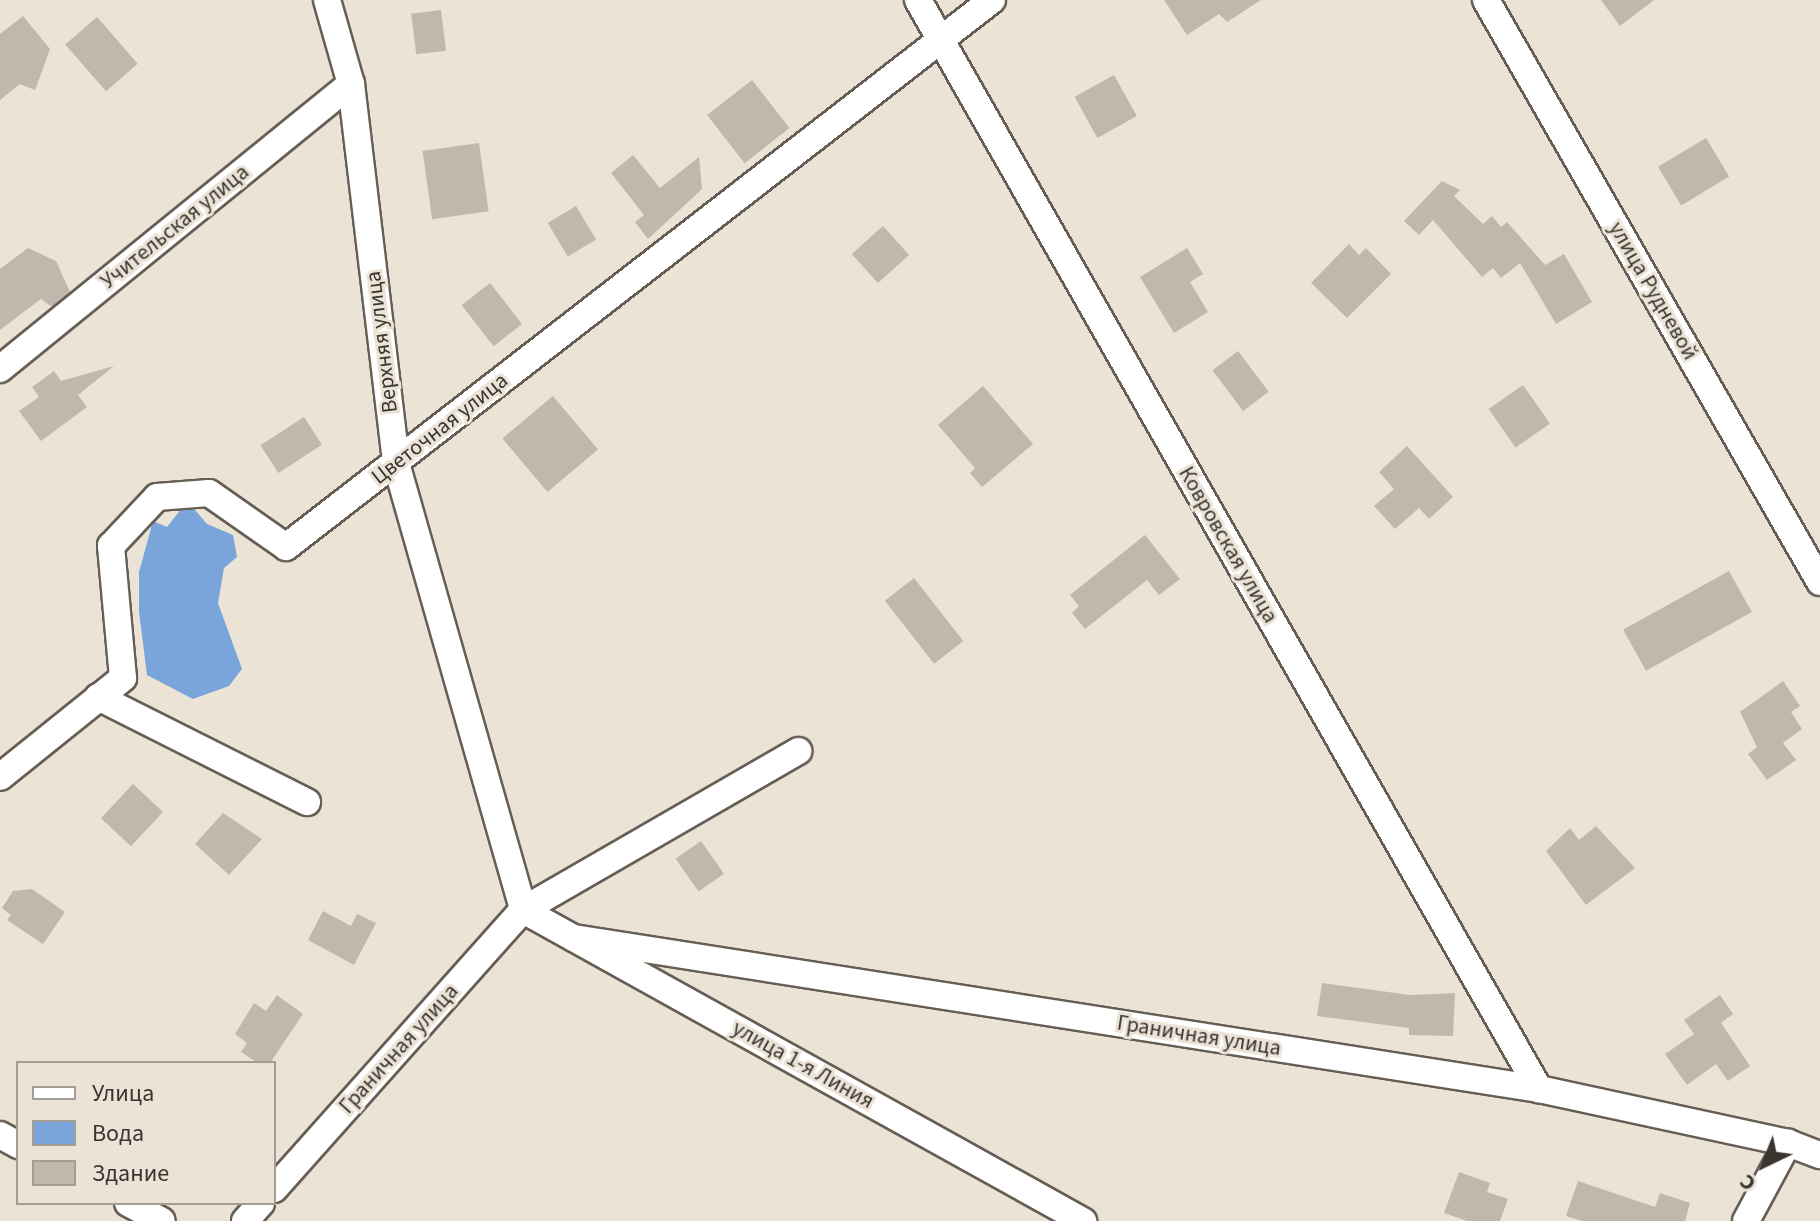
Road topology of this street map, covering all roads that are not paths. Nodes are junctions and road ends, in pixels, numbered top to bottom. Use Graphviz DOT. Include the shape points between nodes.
graph roads {
  1 [pos="327,0"];
  2 [pos="918,0"];
  3 [pos="992,0"];
  4 [pos="1486,0"];
  5 [pos="939,37"];
  6 [pos="351,84"];
  7 [pos="0,369"];
  8 [pos="396,463"];
  9 [pos="1820,582"];
  10 [pos="98,697"];
  11 [pos="798,751"];
  12 [pos="0,777"];
  13 [pos="307,802"];
  14 [pos="523,910"];
  15 [pos="574,938"];
  16 [pos="1539,1089"];
  17 [pos="1788,1143"];
  18 [pos="1820,1155"];
  19 [pos="276,1187"];
  20 [pos="132,1205"];
  21 [pos="259,1205"];
  22 [pos="162,1221"];
  23 [pos="245,1221"];
  24 [pos="1083,1221"];
  25 [pos="1746,1221"];
  1 -- 6 [label="street, Верхняя улица"];
  2 -- 5 [label="street, Ковровская улица"];
  3 -- 5 [label="street, Цветочная улица"];
  4 -- 9 [label="street, улица Рудневой"];
  5 -- 8 [label="street, Цветочная улица"];
  5 -- 16 [label="street, Ковровская улица"];
  6 -- 7 [label="street, Учительская улица"];
  6 -- 8 [label="street, Верхняя улица"];
  8 -- 10 [label="street, Цветочная улица" via="286,547 209,493 157,497 111,546 123,678"];
  8 -- 14 [label="street, Верхняя улица"];
  10 -- 12 [label="street, Цветочная улица"];
  10 -- 13 [label="street"];
  11 -- 14 [label="street, Граничная улица"];
  14 -- 15 [label="street, улица 1-я Линия"];
  14 -- 19 [label="street, Граничная улица"];
  15 -- 16 [label="street, Граничная улица"];
  15 -- 24 [label="street, улица 1-я Линия"];
  16 -- 17 [label="street, Граничная улица"];
  17 -- 18 [label="street, Граничная улица"];
  17 -- 25 [label="street"];
  20 -- 22 [label="street"];
  21 -- 23 [label="street"];
}
